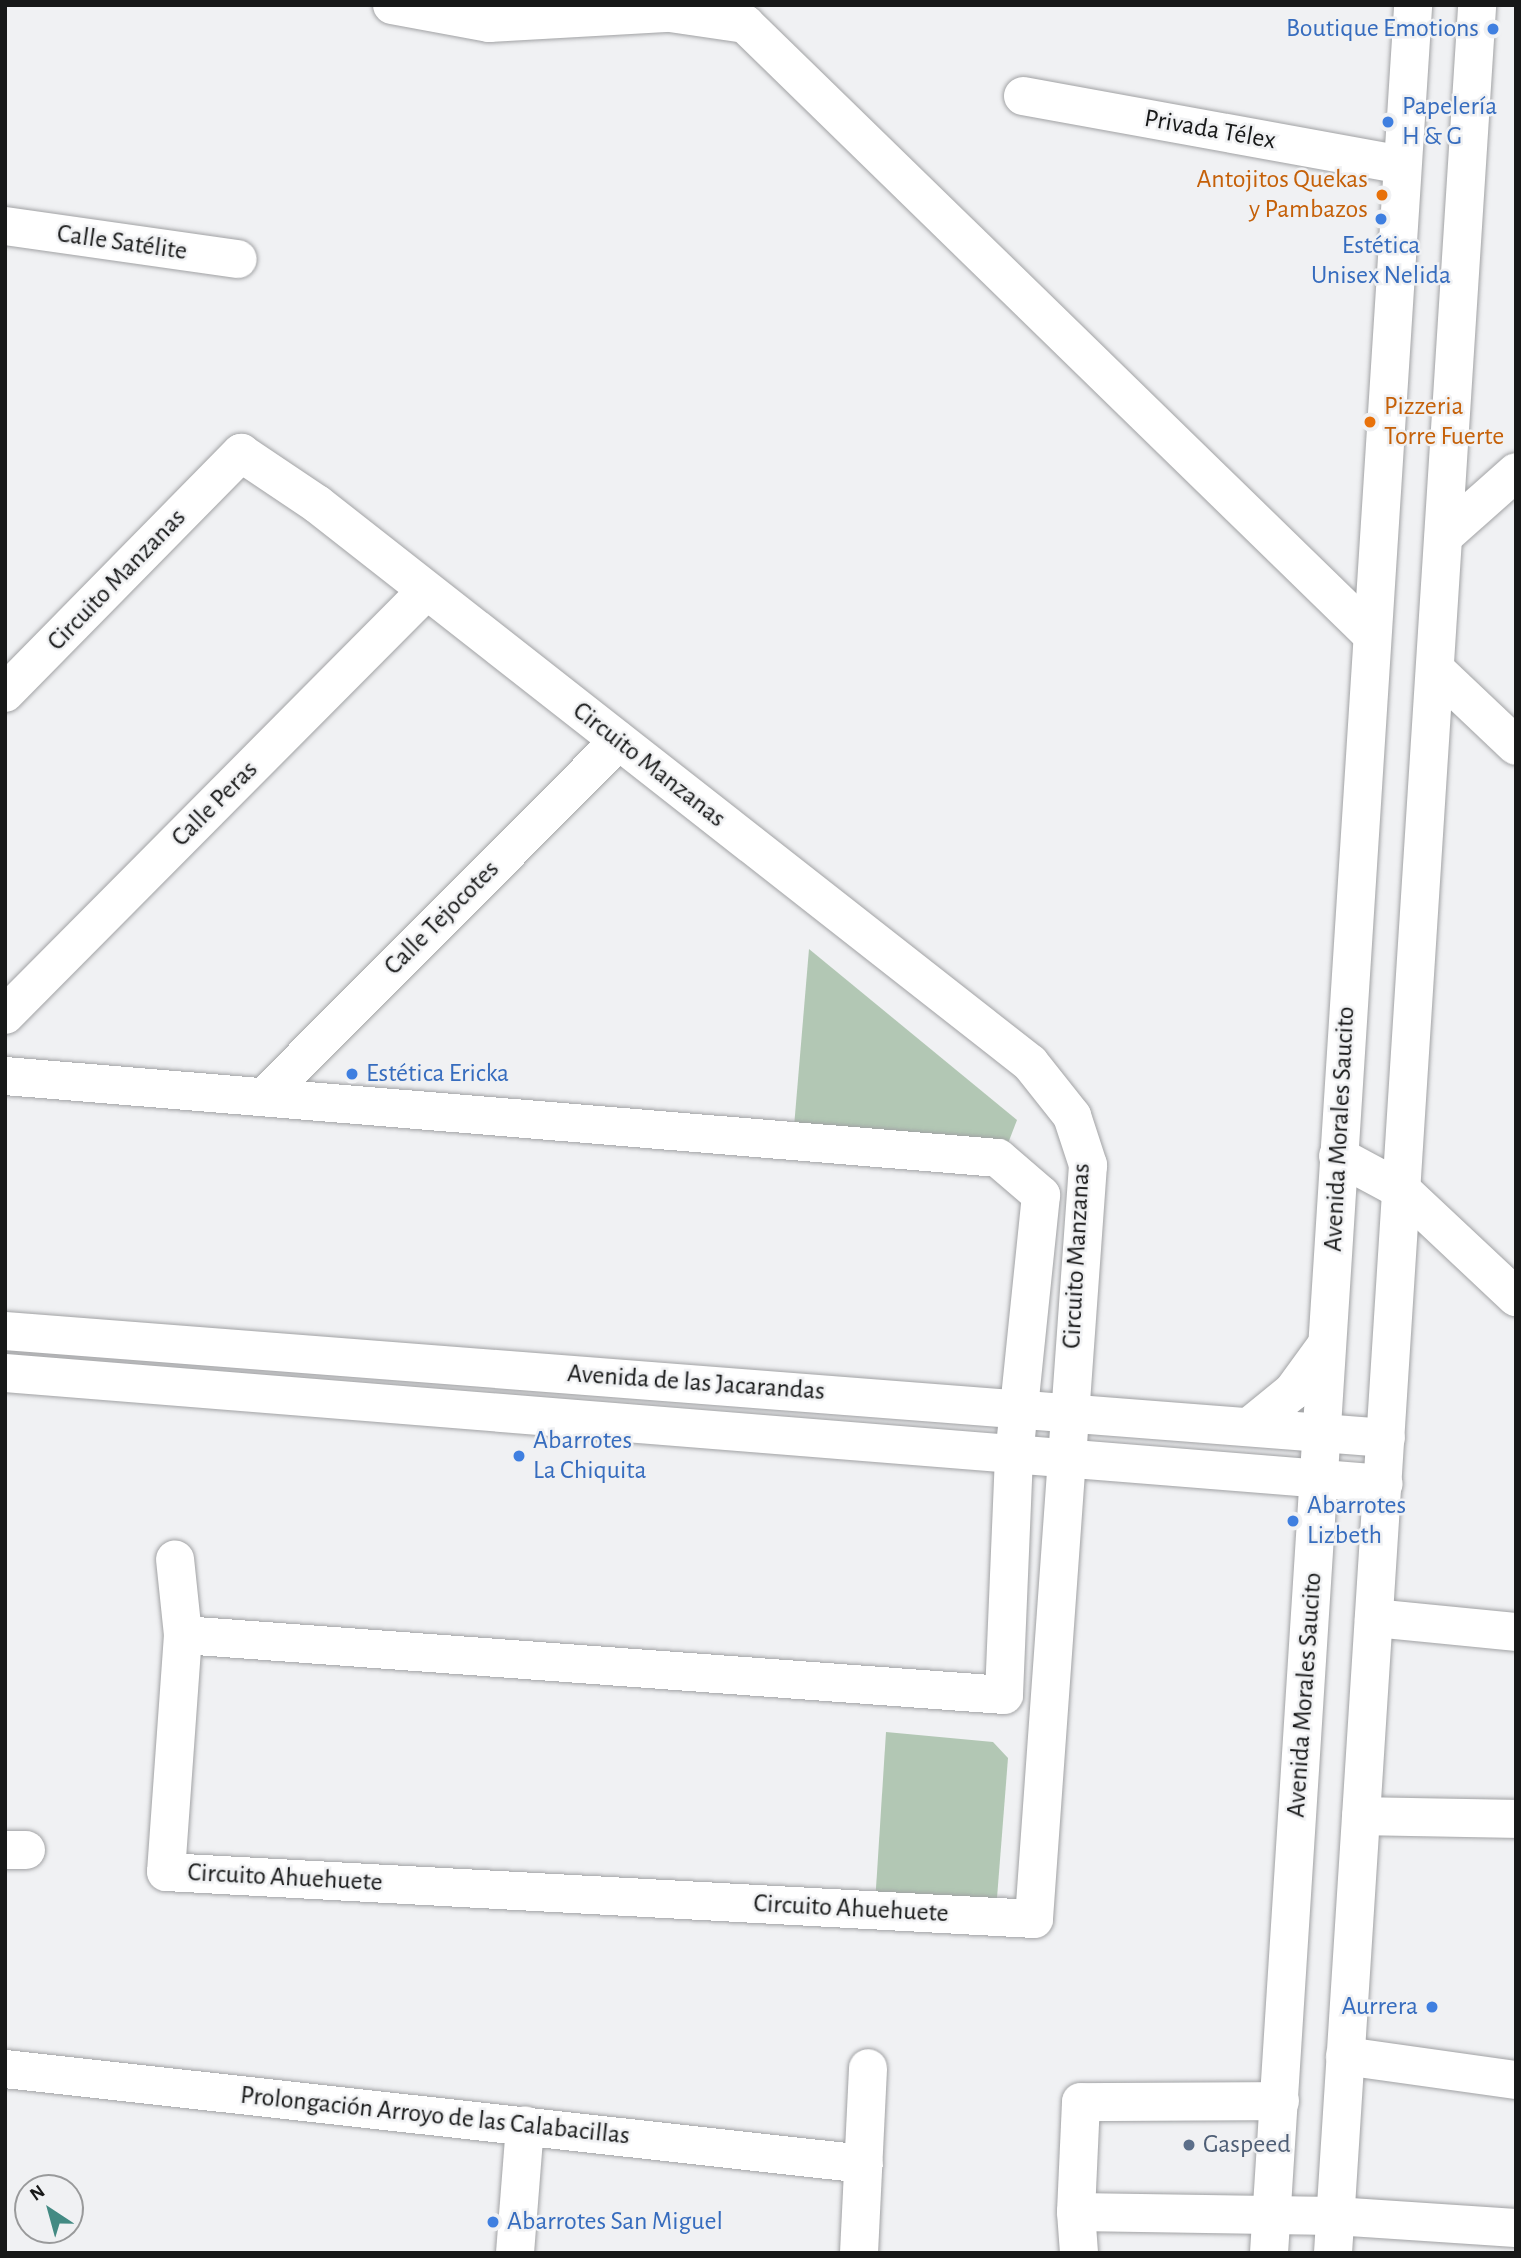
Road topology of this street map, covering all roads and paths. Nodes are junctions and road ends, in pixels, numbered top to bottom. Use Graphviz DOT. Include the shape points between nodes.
graph roads {
  1 [pos="392,5"];
  2 [pos="1413,5"];
  3 [pos="1477,5"];
  4 [pos="1023,96"];
  5 [pos="1398,164"];
  6 [pos="5,226"];
  7 [pos="238,259"];
  8 [pos="1516,472"];
  9 [pos="1444,536"];
  10 [pos="425,593"];
  11 [pos="1369,632"];
  12 [pos="1436,670"];
  13 [pos="5,693"];
  14 [pos="619,741"];
  15 [pos="1516,746"];
  16 [pos="5,1015"];
  17 [pos="5,1076"];
  18 [pos="266,1095"];
  19 [pos="1338,1156"];
  20 [pos="1403,1191"];
  21 [pos="1516,1297"];
  22 [pos="5,1331"];
  23 [pos="1327,1343"];
  24 [pos="285,1350"];
  25 [pos="5,1373"];
  26 [pos="644,1379"];
  27 [pos="282,1394"];
  28 [pos="1020,1410"];
  29 [pos="1066,1414"];
  30 [pos="643,1425"];
  31 [pos="1249,1427"];
  32 [pos="1322,1433"];
  33 [pos="1386,1437"];
  34 [pos="1014,1456"];
  35 [pos="1065,1460"];
  36 [pos="1318,1479"];
  37 [pos="1384,1484"];
  38 [pos="175,1559"];
  39 [pos="1374,1618"];
  40 [pos="1516,1632"];
  41 [pos="183,1635"];
  42 [pos="1361,1816"];
  43 [pos="1516,1819"];
  44 [pos="1345,2056"];
  45 [pos="868,2068"];
  46 [pos="5,2069"];
  47 [pos="1516,2080"];
  48 [pos="1279,2101"];
  49 [pos="524,2125"];
  50 [pos="864,2164"];
  51 [pos="1076,2212"];
  52 [pos="1516,2228"];
  53 [pos="1334,2234"];
  54 [pos="1270,2235"];
  55 [pos="515,2253"];
  56 [pos="859,2253"];
  57 [pos="1079,2253"];
  1 -- 11 [label="street" via="489,23 708,13 745,24"];
  2 -- 5 [label="street, Avenida Morales Saucito"];
  3 -- 9 [label="street"];
  4 -- 5 [label="street, Privada Télex"];
  5 -- 11 [label="street, Avenida Morales Saucito"];
  6 -- 7 [label="street, Calle Satélite"];
  8 -- 9 [label="street"];
  9 -- 12 [label="street"];
  10 -- 13 [label="street, Circuito Manzanas" via="317,503 242,453"];
  10 -- 14 [label="street, Circuito Manzanas"];
  10 -- 16 [label="street, Calle Peras"];
  11 -- 19 [label="street, Avenida Morales Saucito"];
  12 -- 15 [label="street"];
  12 -- 20 [label="street"];
  14 -- 18 [label="street, Calle Tejocotes"];
  14 -- 29 [label="street, Circuito Manzanas" via="1030,1063 1072,1116 1088,1165"];
  17 -- 18 [label="street, Circuito Manzanas"];
  18 -- 28 [label="street, Circuito Manzanas" via="998,1158 1041,1195"];
  19 -- 20 [label="street"];
  19 -- 23 [label="street, Avenida Morales Saucito"];
  20 -- 21 [label="street"];
  20 -- 33 [label="street"];
  22 -- 24 [label="street, Avenida de las Jacarandas"];
  23 -- 31 [label="street" via="1293,1391"];
  23 -- 32 [label="street, Avenida Morales Saucito"];
  24 -- 26 [label="street, Avenida de las Jacarandas"];
  24 -- 27 [label="street"];
  25 -- 27 [label="street, Avenida de las Jacarandas"];
  26 -- 28 [label="street, Avenida de las Jacarandas"];
  26 -- 30 [label="street"];
  27 -- 30 [label="street, Avenida de las Jacarandas"];
  28 -- 29 [label="street, Avenida de las Jacarandas"];
  28 -- 34 [label="street"];
  29 -- 31 [label="street, Avenida de las Jacarandas"];
  29 -- 35 [label="street, Circuito Ahuehuete"];
  30 -- 34 [label="street, Avenida de las Jacarandas"];
  31 -- 32 [label="street, Avenida de las Jacarandas"];
  32 -- 33 [label="street, Avenida de las Jacarandas"];
  32 -- 36 [label="street, Avenida Morales Saucito"];
  33 -- 37 [label="street"];
  34 -- 35 [label="street, Avenida de las Jacarandas"];
  34 -- 41 [label="street" via="1004,1695"];
  35 -- 36 [label="street, Avenida de las Jacarandas"];
  35 -- 41 [label="street, Circuito Ahuehuete" via="1034,1919 166,1872"];
  36 -- 37 [label="street, Avenida de las Jacarandas"];
  36 -- 48 [label="street, Avenida Morales Saucito"];
  37 -- 39 [label="street"];
  38 -- 41 [label="street"];
  39 -- 40 [label="street"];
  39 -- 42 [label="street"];
  42 -- 43 [label="street"];
  42 -- 44 [label="street"];
  44 -- 47 [label="street"];
  44 -- 53 [label="street"];
  45 -- 50 [label="street"];
  46 -- 49 [label="street, Prolongación Arroyo de las Calabacillas"];
  48 -- 51 [label="street" via="1081,2102"];
  48 -- 54 [label="street, Avenida Morales Saucito"];
  49 -- 50 [label="street, Prolongación Arroyo de las Calabacillas"];
  49 -- 55 [label="street"];
  50 -- 56 [label="street"];
  51 -- 54 [label="street"];
  51 -- 57 [label="street"];
  52 -- 53 [label="street"];
  53 -- 54 [label="street"];
}
